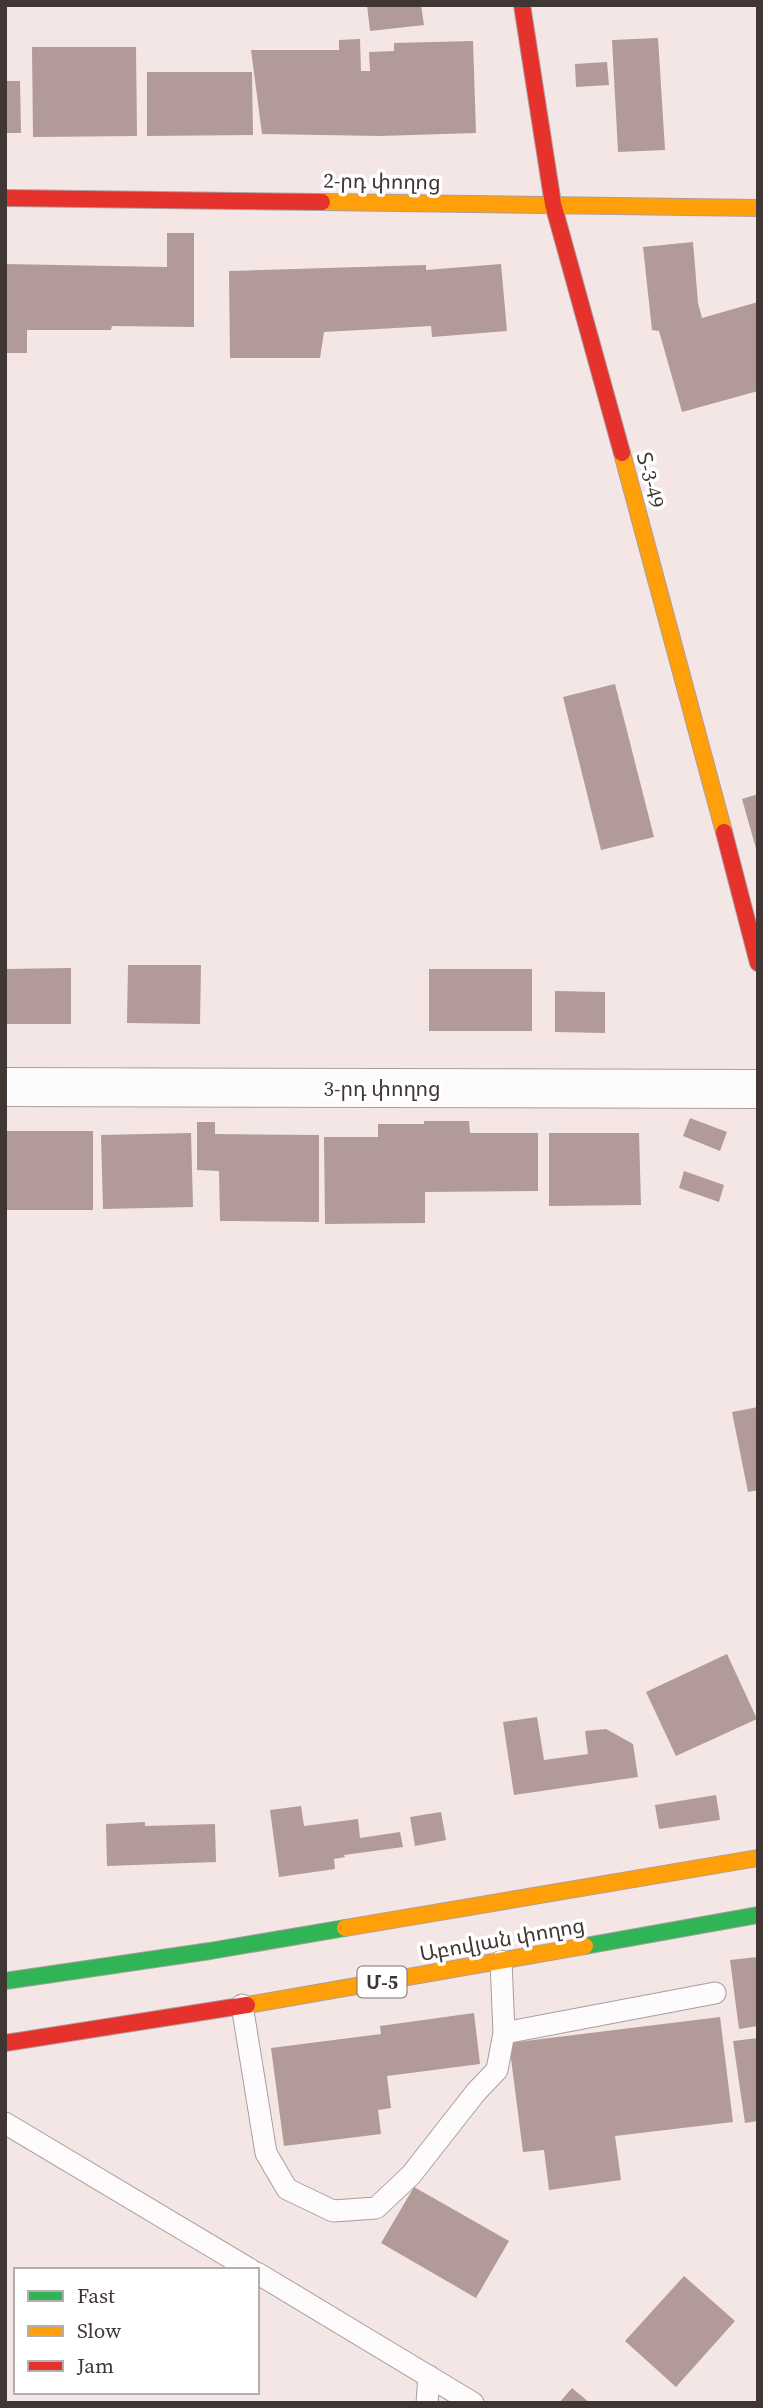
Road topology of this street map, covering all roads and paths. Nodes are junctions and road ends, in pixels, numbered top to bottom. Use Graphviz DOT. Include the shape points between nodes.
graph roads {
  1 [pos="522,5"];
  2 [pos="5,198"];
  3 [pos="553,204"];
  4 [pos="758,208"];
  5 [pos="758,963"];
  6 [pos="5,1087"];
  7 [pos="758,1089"];
  8 [pos="758,1858"];
  9 [pos="758,1915"];
  10 [pos="501,1961"];
  11 [pos="5,1981"];
  12 [pos="715,1993"];
  13 [pos="243,2005"];
  14 [pos="504,2033"];
  15 [pos="5,2043"];
  16 [pos="5,2123"];
  17 [pos="248,2268"];
  18 [pos="259,2274"];
  19 [pos="429,2376"];
  20 [pos="427,2403"];
  21 [pos="473,2403"];
  1 -- 3 [label="main road, Տ-3-49 / Տ-3-49"];
  2 -- 3 [label="main road, 2-րդ փողոց"];
  3 -- 4 [label="main road, 2-րդ փողոց"];
  3 -- 5 [label="main road, Տ-3-49 / Տ-3-49"];
  6 -- 7 [label="street, 3-րդ փողոց"];
  8 -- 11 [label="main road, Աբովյան փողոց" via="349,1932"];
  9 -- 10 [label="main road, Աբովյան փողոց / Մ-5"];
  10 -- 13 [label="main road, Աբովյան փողոց / Մ-5" via="358,1980"];
  10 -- 14 [label="lane"];
  12 -- 14 [label="lane"];
  13 -- 14 [label="lane" via="266,2154 287,2189 333,2211 376,2208 411,2175 498,2070"];
  13 -- 15 [label="main road, Աբովյան փողոց / Մ-5"];
  16 -- 17 [label="lane"];
  18 -- 19 [label="lane"];
  19 -- 20 [label="lane"];
  19 -- 21 [label="lane"];
}
